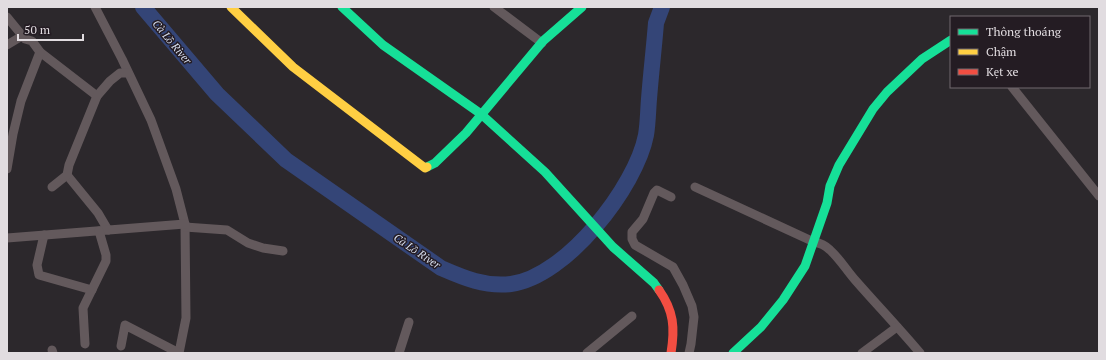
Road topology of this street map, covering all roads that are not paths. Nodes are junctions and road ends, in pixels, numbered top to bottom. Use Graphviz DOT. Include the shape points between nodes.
graph roads {
  1 [pos="95,7"];
  2 [pos="231,7"];
  3 [pos="342,7"];
  4 [pos="494,7"];
  5 [pos="582,7"];
  6 [pos="7,17"];
  7 [pos="22,36"];
  8 [pos="950,41"];
  9 [pos="542,42"];
  10 [pos="7,45"];
  11 [pos="40,52"];
  12 [pos="128,73"];
  13 [pos="1013,88"];
  14 [pos="97,96"];
  15 [pos="481,114"];
  16 [pos="7,169"];
  17 [pos="67,175"];
  18 [pos="52,187"];
  19 [pos="695,187"];
  20 [pos="1099,196"];
  21 [pos="671,197"];
  22 [pos="185,226"];
  23 [pos="104,231"];
  24 [pos="44,235"];
  25 [pos="7,238"];
  26 [pos="814,242"];
  27 [pos="283,251"];
  28 [pos="92,290"];
  29 [pos="632,316"];
  30 [pos="409,322"];
  31 [pos="897,327"];
  32 [pos="85,344"];
  33 [pos="121,346"];
  34 [pos="179,353"];
  35 [pos="399,353"];
  36 [pos="587,353"];
  37 [pos="671,353"];
  38 [pos="689,353"];
  39 [pos="733,353"];
  40 [pos="862,353"];
  41 [pos="920,353"];
  1 -- 12 [label="street"];
  2 -- 15 [label="street" via="293,67 425,168 430,168 440,160"];
  3 -- 15 [label="street" via="383,45"];
  4 -- 9 [label="street"];
  5 -- 9 [label="street"];
  6 -- 7 [label="street"];
  7 -- 10 [label="street"];
  7 -- 11 [label="street" via="32,41"];
  8 -- 26 [label="street" via="922,59 873,109 839,165 830,186"];
  9 -- 15 [label="street"];
  11 -- 14 [label="street"];
  11 -- 16 [label="street" via="22,100"];
  12 -- 14 [label="street" via="120,73"];
  12 -- 22 [label="street" via="151,120 176,189"];
  13 -- 20 [label="street"];
  14 -- 17 [label="street"];
  15 -- 37 [label="street" via="545,172 613,247 654,283 664,297 672,318 674,334"];
  17 -- 18 [label="street"];
  17 -- 23 [label="street" via="98,213"];
  19 -- 26 [label="street"];
  21 -- 38 [label="street" via="657,190 654,193 643,219 632,232 632,239 635,245 673,268 683,285 694,317"];
  22 -- 23 [label="street"];
  22 -- 27 [label="street" via="227,230 248,244"];
  22 -- 34 [label="street" via="186,318"];
  23 -- 24 [label="street"];
  23 -- 28 [label="street" via="106,261"];
  24 -- 25 [label="street"];
  24 -- 28 [label="street" via="37,265 39,275"];
  26 -- 31 [label="street" via="823,244 830,250"];
  26 -- 39 [label="street" via="805,266 783,300 761,327"];
  28 -- 32 [label="street" via="83,308"];
  29 -- 36 [label="street"];
  30 -- 35 [label="street"];
  31 -- 40 [label="street"];
  31 -- 41 [label="street"];
  33 -- 34 [label="street" via="125,325"];
}
